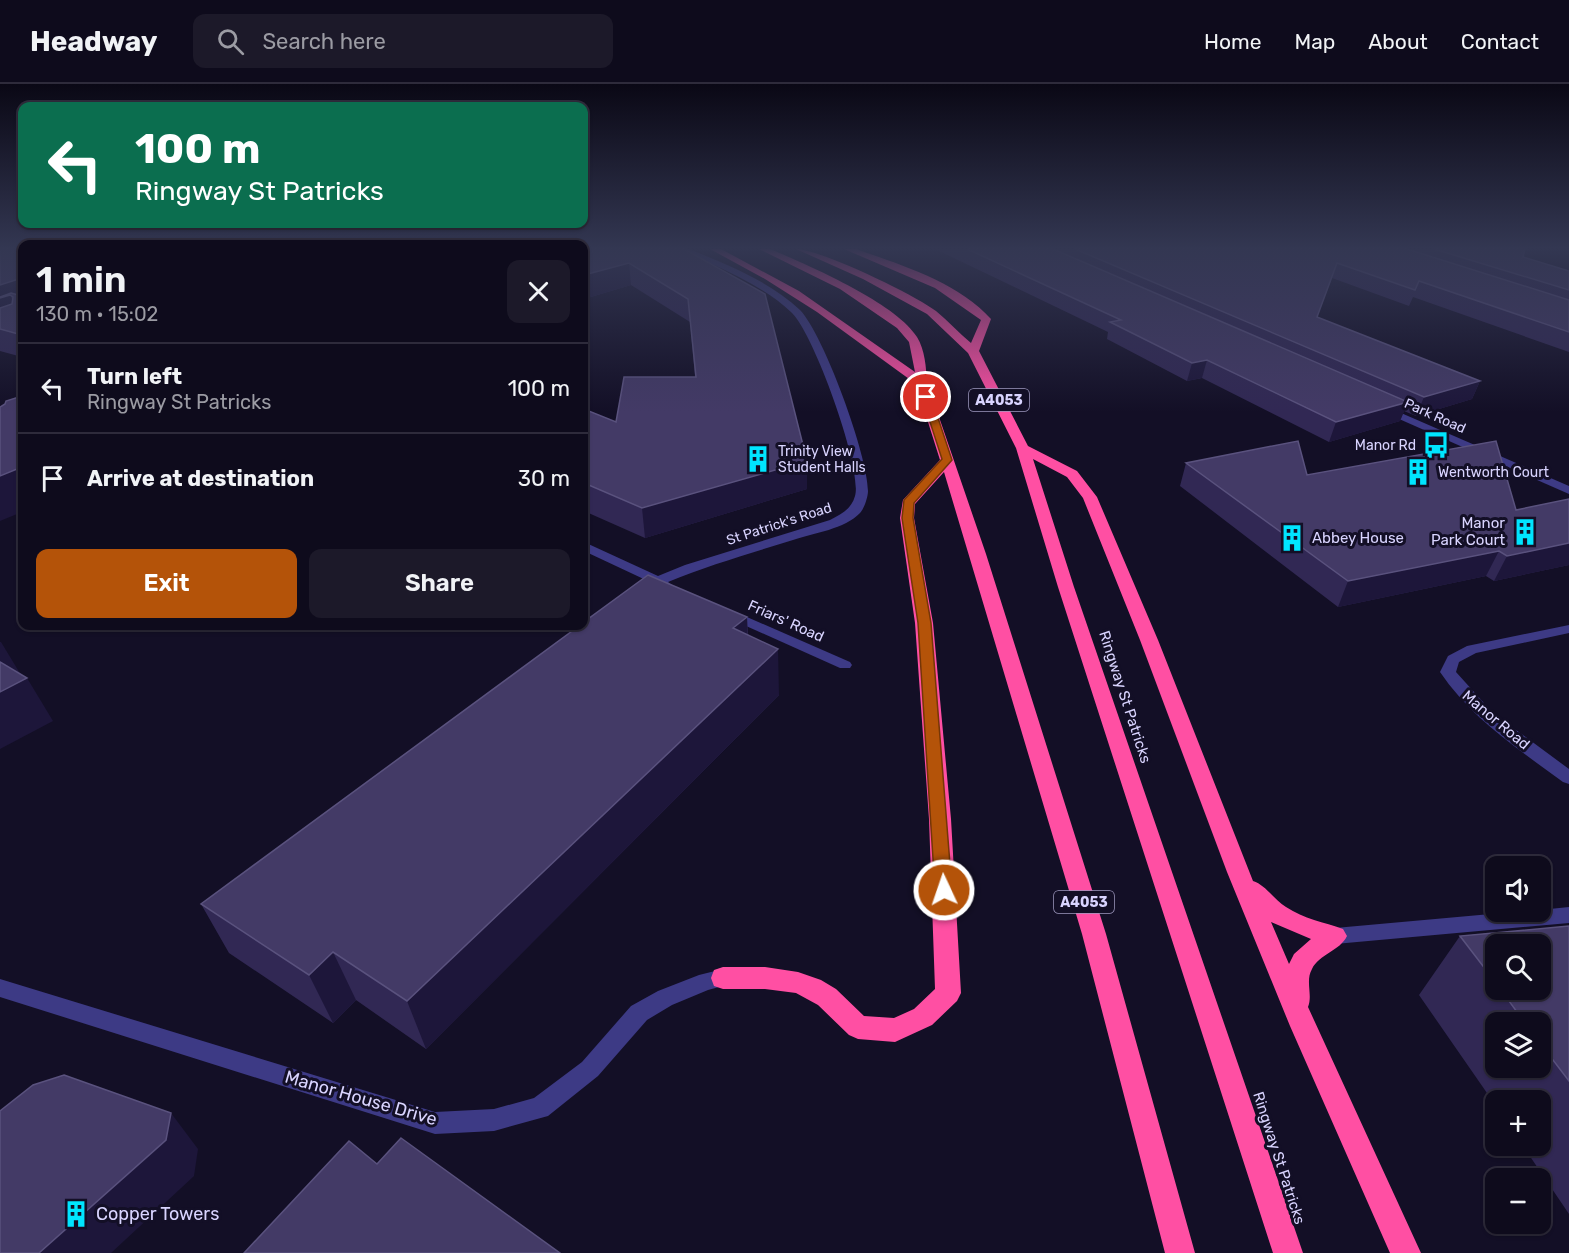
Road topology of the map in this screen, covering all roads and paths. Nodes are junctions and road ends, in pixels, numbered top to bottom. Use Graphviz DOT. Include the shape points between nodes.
graph roads {
  1 [pos="783,304"];
  2 [pos="810,304"];
  3 [pos="872,304"];
  4 [pos="916,304"];
  5 [pos="966,304"];
  6 [pos="973,351"];
  7 [pos="921,382"];
  8 [pos="1381,406"];
  9 [pos="1023,448"];
  10 [pos="947,460"];
  11 [pos="1569,490"];
  12 [pos="588,548"];
  13 [pos="658,582"];
  14 [pos="678,591"];
  15 [pos="720,609"];
  16 [pos="1569,629"];
  17 [pos="845,665"];
  18 [pos="1569,778"];
  19 [pos="1238,872"];
  20 [pos="1569,915"];
  21 [pos="1335,936"];
  22 [pos="723,978"];
  23 [pos="0,988"];
  24 [pos="1303,1026"];
  25 [pos="1180,1253"];
  26 [pos="1288,1253"];
  27 [pos="1406,1253"];
  1 -- 13 [label="street, St Patrick's Road" via="804,319 835,389 862,492 856,510 834,523 690,568"];
  2 -- 7 [label="highway"];
  3 -- 7 [label="highway, A4053" via="913,338"];
  4 -- 6 [label="highway, Ringway St Patricks / A4053"];
  5 -- 6 [label="highway" via="986,319"];
  6 -- 9 [label="highway, Ringway St Patricks / A4053"];
  7 -- 10 [label="highway, A4053"];
  8 -- 11 [label="street, Park Road"];
  9 -- 19 [label="highway" via="1072,474 1090,497"];
  9 -- 26 [label="highway, Ringway St Patricks / A4053"];
  10 -- 22 [label="highway" via="908,503 907,518 924,623 940,819 948,993 923,1017 895,1030 876,1029 858,1027 841,1007 817,989 783,978"];
  10 -- 25 [label="highway, A4053" via="1094,934"];
  12 -- 13 [label="street"];
  13 -- 14 [label="street"];
  15 -- 17 [label="street, Friars' Road"];
  16 -- 18 [label="street, Manor Road" via="1472,649 1453,659 1448,672 1461,693 1492,721"];
  19 -- 21 [label="highway" via="1262,905 1290,923"];
  19 -- 24 [label="highway"];
  20 -- 21 [label="street"];
  21 -- 24 [label="highway" via="1306,955 1295,979"];
  22 -- 23 [label="street, Manor House Drive" via="665,998 639,1013 590,1070 540,1108 494,1120 435,1123"];
  24 -- 27 [label="highway"];
}
